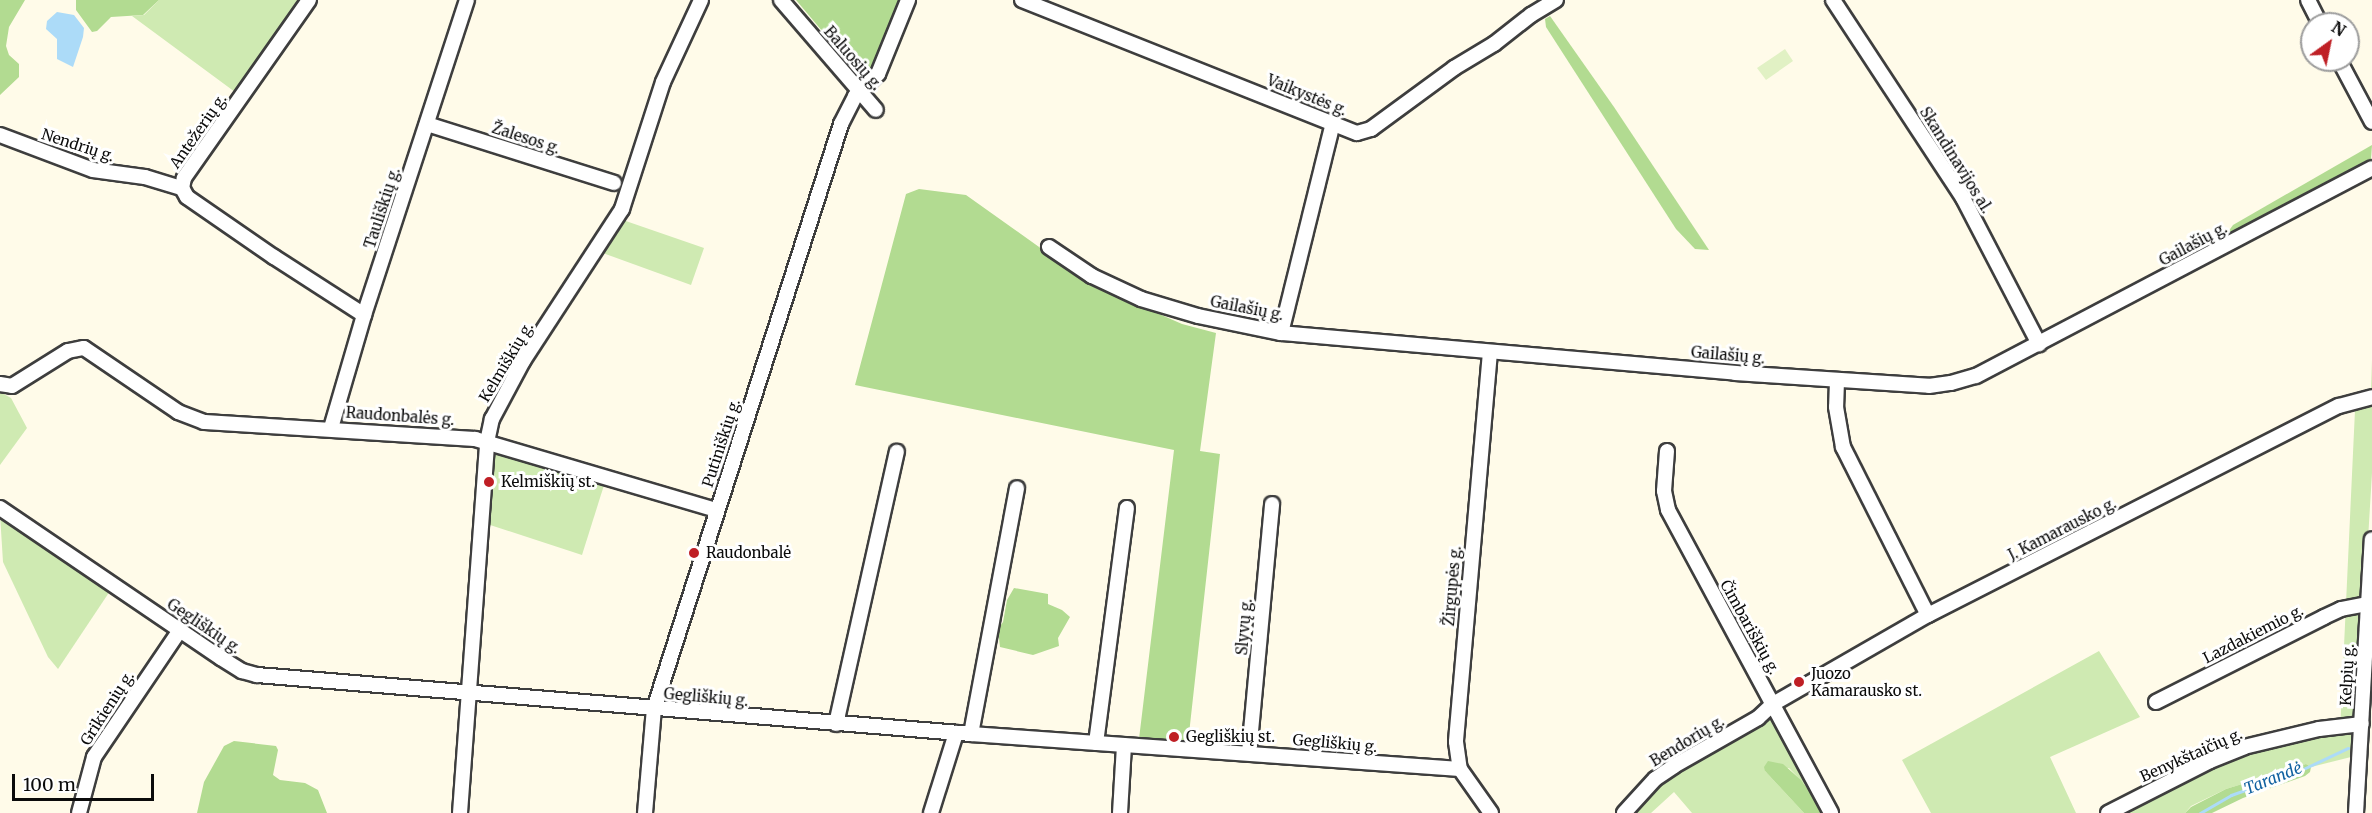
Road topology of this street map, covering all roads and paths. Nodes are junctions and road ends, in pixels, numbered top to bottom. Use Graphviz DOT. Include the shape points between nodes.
graph roads {
  1 [pos="309,0"];
  2 [pos="467,0"];
  3 [pos="701,0"];
  4 [pos="781,0"];
  5 [pos="908,0"];
  6 [pos="1022,0"];
  7 [pos="1556,0"];
  8 [pos="1833,0"];
  9 [pos="2345,72"];
  10 [pos="860,91"];
  11 [pos="876,110"];
  12 [pos="2372,122"];
  13 [pos="1334,123"];
  14 [pos="427,124"];
  15 [pos="0,135"];
  16 [pos="2372,168"];
  17 [pos="614,183"];
  18 [pos="182,188"];
  19 [pos="1049,247"];
  20 [pos="364,315"];
  21 [pos="1281,333"];
  22 [pos="2040,344"];
  23 [pos="1490,352"];
  24 [pos="1837,381"];
  25 [pos="0,384"];
  26 [pos="2372,397"];
  27 [pos="331,428"];
  28 [pos="487,442"];
  29 [pos="1667,451"];
  30 [pos="897,452"];
  31 [pos="1017,488"];
  32 [pos="1272,504"];
  33 [pos="0,508"];
  34 [pos="1127,508"];
  35 [pos="716,510"];
  36 [pos="2372,539"];
  37 [pos="2367,604"];
  38 [pos="1928,615"];
  39 [pos="180,630"];
  40 [pos="468,693"];
  41 [pos="2156,702"];
  42 [pos="1773,704"];
  43 [pos="654,709"];
  44 [pos="837,724"];
  45 [pos="2362,724"];
  46 [pos="956,733"];
  47 [pos="971,734"];
  48 [pos="1096,743"];
  49 [pos="1124,745"];
  50 [pos="1249,753"];
  51 [pos="1460,769"];
  52 [pos="79,813"];
  53 [pos="460,813"];
  54 [pos="645,813"];
  55 [pos="931,813"];
  56 [pos="1120,813"];
  57 [pos="1491,813"];
  58 [pos="1624,813"];
  59 [pos="1831,813"];
  60 [pos="2108,813"];
  61 [pos="2356,813"];
  1 -- 18 [label="street, Antežerių g." via="184,178"];
  2 -- 14 [label="street, Tauliškių g."];
  3 -- 28 [label="street, Kelmiškių g." via="663,82 622,209 502,397"];
  4 -- 10 [label="street, Baluosių g."];
  5 -- 10 [label="street, Putiniškių g." via="881,68"];
  6 -- 13 [label="street, Vaikystės g."];
  7 -- 13 [label="street, Vaikystės g." via="1371,129 1357,133"];
  8 -- 22 [label="street, Skandinavijos al." via="1963,198"];
  9 -- 12 [label="street"];
  10 -- 11 [label="street, Baluosių g."];
  10 -- 35 [label="street, Putiniškių g." via="841,124"];
  13 -- 21 [label="street"];
  14 -- 17 [label="street, Žalesos g."];
  14 -- 20 [label="street, Tauliškių g."];
  15 -- 18 [label="street, Nendrių g." via="93,170 145,177"];
  16 -- 22 [label="street, Gailašių g."];
  18 -- 20 [label="street, Antežerių g." via="187,197 274,258"];
  19 -- 21 [label="street, Gailašių g." via="1092,276 1141,300"];
  20 -- 27 [label="street, Tauliškių g."];
  21 -- 23 [label="street, Gailašių g."];
  22 -- 24 [label="street, Gailašių g." via="1976,376 1951,383 1929,386"];
  23 -- 24 [label="street, Gailašių g."];
  23 -- 51 [label="street, Žirgupės g." via="1457,710"];
  24 -- 38 [label="street" via="1836,407 1843,447"];
  25 -- 27 [label="street, Raudonbalės g." via="12,386 68,351 84,348 189,417 204,422"];
  26 -- 38 [label="street, J. Kamarausko g." via="2339,406"];
  27 -- 28 [label="street, Raudonbalės g."];
  28 -- 35 [label="street, Raudonbalės g."];
  28 -- 40 [label="street, Kelmiškių g."];
  29 -- 42 [label="street, Čimbariškių g." via="1664,491 1668,510"];
  30 -- 44 [label="street"];
  31 -- 47 [label="street"];
  32 -- 50 [label="street, Slyvų g."];
  33 -- 39 [label="street, Gegliškių g."];
  34 -- 48 [label="street"];
  35 -- 43 [label="street, Putiniškių g."];
  36 -- 37 [label="street, Kelpių g."];
  37 -- 41 [label="street, Lazdakiemio g." via="2341,609"];
  37 -- 45 [label="street, Kelpių g."];
  38 -- 42 [label="street, J. Kamarausko g."];
  39 -- 40 [label="street, Gegliškių g." via="232,666 257,675"];
  39 -- 52 [label="street, Grikienių g." via="94,757"];
  40 -- 43 [label="street, Gegliškių g."];
  40 -- 53 [label="street, Kelmiškių g."];
  42 -- 58 [label="street, Bendorių g." via="1758,718 1655,779"];
  42 -- 59 [label="street, Čimbariškių g."];
  43 -- 44 [label="street, Gegliškių g."];
  43 -- 54 [label="street, Putiniškių g."];
  44 -- 46 [label="street, Gegliškių g."];
  45 -- 60 [label="street, Benykštaičių g." via="2287,735 2236,750"];
  45 -- 61 [label="street, Kelpių g."];
  46 -- 47 [label="street, Gegliškių g."];
  46 -- 55 [label="street"];
  47 -- 48 [label="street, Gegliškių g."];
  48 -- 49 [label="street, Gegliškių g."];
  49 -- 50 [label="street, Gegliškių g."];
  49 -- 56 [label="street"];
  50 -- 51 [label="street, Gegliškių g."];
  51 -- 57 [label="street, Žirgupės g."];
}
